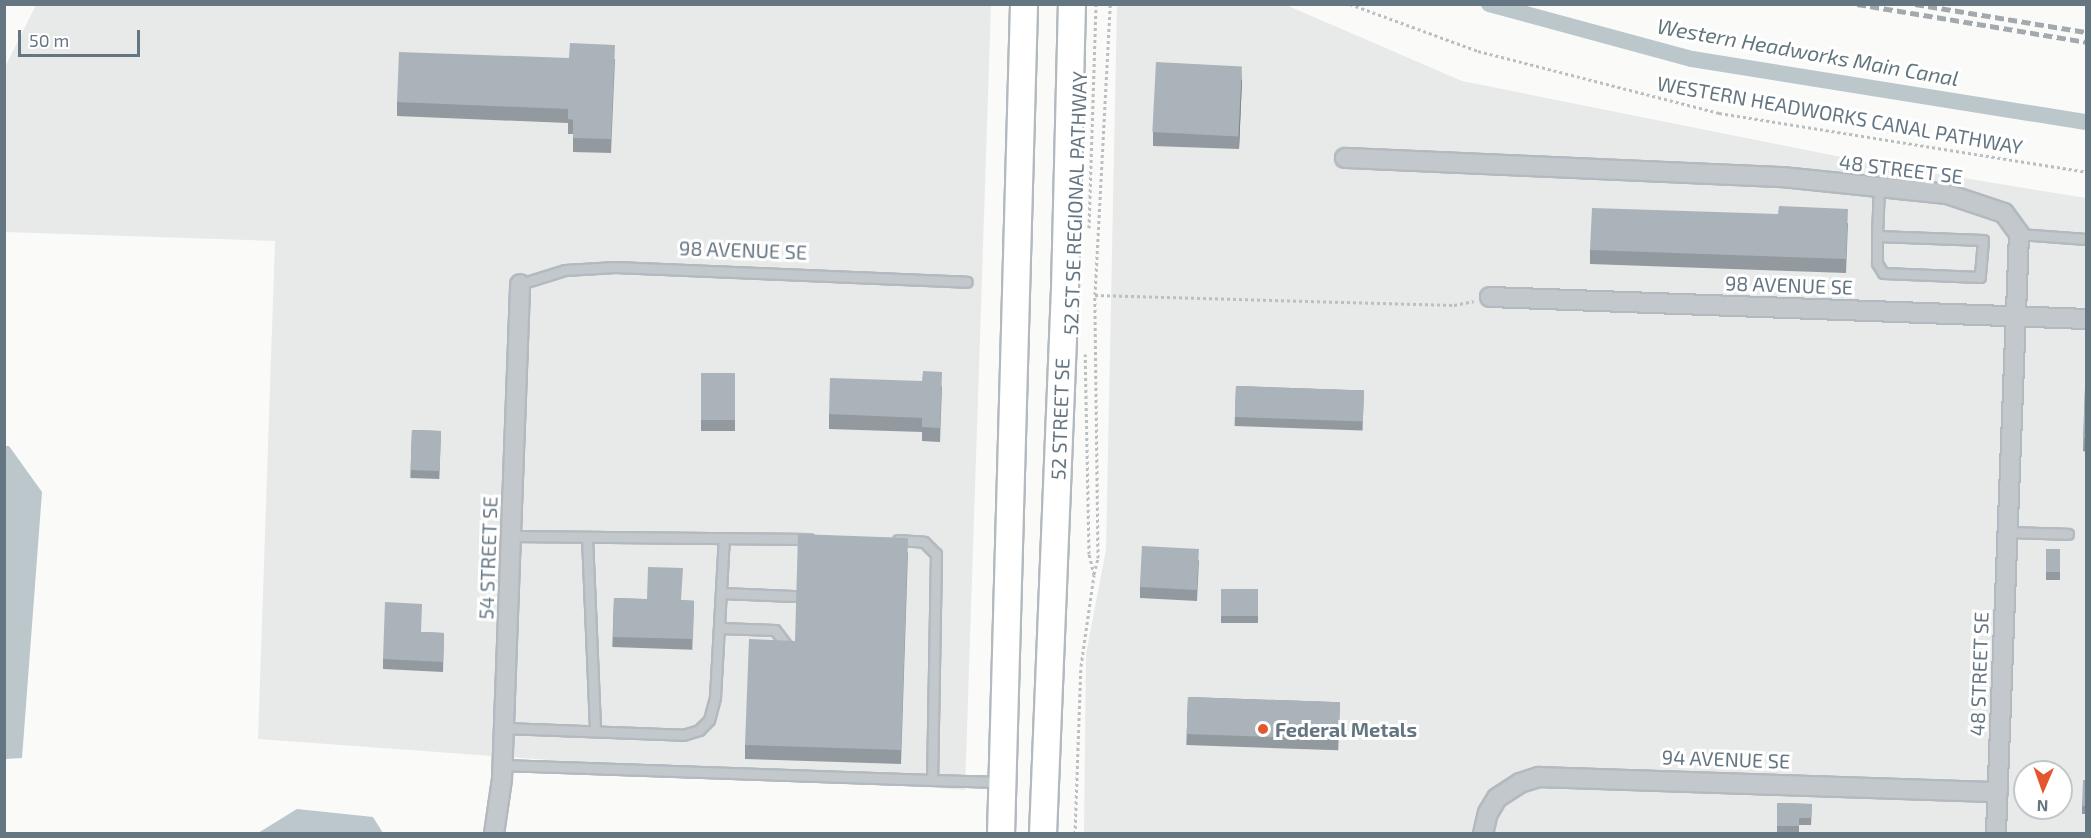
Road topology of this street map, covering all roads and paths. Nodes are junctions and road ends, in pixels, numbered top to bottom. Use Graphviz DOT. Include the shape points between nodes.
graph roads {
  1 [pos="1024,4"];
  2 [pos="1072,4"];
  3 [pos="1096,4"];
  4 [pos="1110,4"];
  5 [pos="1350,4"];
  6 [pos="1346,158"];
  7 [pos="2086,172"];
  8 [pos="1879,187"];
  9 [pos="1089,231"];
  10 [pos="2019,234"];
  11 [pos="1877,236"];
  12 [pos="2086,239"];
  13 [pos="967,282"];
  14 [pos="520,284"];
  15 [pos="1095,295"];
  16 [pos="1490,297"];
  17 [pos="2014,316"];
  18 [pos="2086,319"];
  19 [pos="1084,348"];
  20 [pos="2007,532"];
  21 [pos="2068,534"];
  22 [pos="511,536"];
  23 [pos="587,537"];
  24 [pos="724,538"];
  25 [pos="816,539"];
  26 [pos="886,540"];
  27 [pos="1094,575"];
  28 [pos="722,593"];
  29 [pos="793,596"];
  30 [pos="720,628"];
  31 [pos="788,647"];
  32 [pos="504,728"];
  33 [pos="596,730"];
  34 [pos="502,765"];
  35 [pos="932,780"];
  36 [pos="1002,782"];
  37 [pos="1998,792"];
  38 [pos="494,834"];
  39 [pos="1001,834"];
  40 [pos="1043,834"];
  41 [pos="1075,834"];
  42 [pos="1484,834"];
  43 [pos="1996,834"];
  1 -- 36 [label="main road"];
  2 -- 40 [label="main road, 52 STREET SE"];
  3 -- 9 [label="path, 52 ST SE REGIONAL PATHWAY"];
  4 -- 15 [label="path"];
  5 -- 7 [label="path, WESTERN HEADWORKS CANAL PATHWAY" via="1478,51 1719,113"];
  6 -- 8 [label="street, 48 STREET SE" via="1782,177"];
  8 -- 10 [label="street, 48 STREET SE" via="1947,194 1985,204 2004,213"];
  8 -- 11 [label="lane"];
  10 -- 12 [label="lane"];
  10 -- 17 [label="street, 48 STREET SE"];
  11 -- 11 [label="lane" via="1877,262 1883,273 1980,277 1983,240"];
  13 -- 14 [label="lane, 98 AVENUE SE" via="615,267 565,270"];
  14 -- 22 [label="street, 54 STREET SE"];
  15 -- 16 [label="path" via="1454,305"];
  15 -- 27 [label="path" via="1098,558"];
  16 -- 17 [label="street, 98 AVENUE SE"];
  17 -- 18 [label="street, 98 AVENUE SE"];
  17 -- 20 [label="street, 48 STREET SE"];
  19 -- 27 [label="path, 52 ST SE REGIONAL PATHWAY" via="1089,554"];
  20 -- 21 [label="lane"];
  20 -- 37 [label="street, 48 STREET SE"];
  22 -- 23 [label="lane"];
  22 -- 32 [label="street, 54 STREET SE"];
  23 -- 24 [label="lane"];
  23 -- 33 [label="lane"];
  24 -- 25 [label="lane"];
  24 -- 28 [label="lane"];
  26 -- 35 [label="lane" via="924,542 936,554"];
  27 -- 41 [label="path, 52 ST SE REGIONAL PATHWAY" via="1081,666"];
  28 -- 29 [label="lane"];
  28 -- 30 [label="lane"];
  30 -- 31 [label="lane" via="775,630"];
  30 -- 33 [label="lane" via="716,697 709,720 699,730 683,735"];
  32 -- 33 [label="lane"];
  32 -- 34 [label="street, 54 STREET SE"];
  34 -- 35 [label="lane"];
  34 -- 38 [label="street, 54 STREET SE"];
  35 -- 36 [label="lane"];
  36 -- 39 [label="main road"];
  37 -- 42 [label="street, 94 AVENUE SE" via="1539,777 1520,783 1497,798 1488,813"];
  37 -- 43 [label="street, 48 STREET SE"];
}
